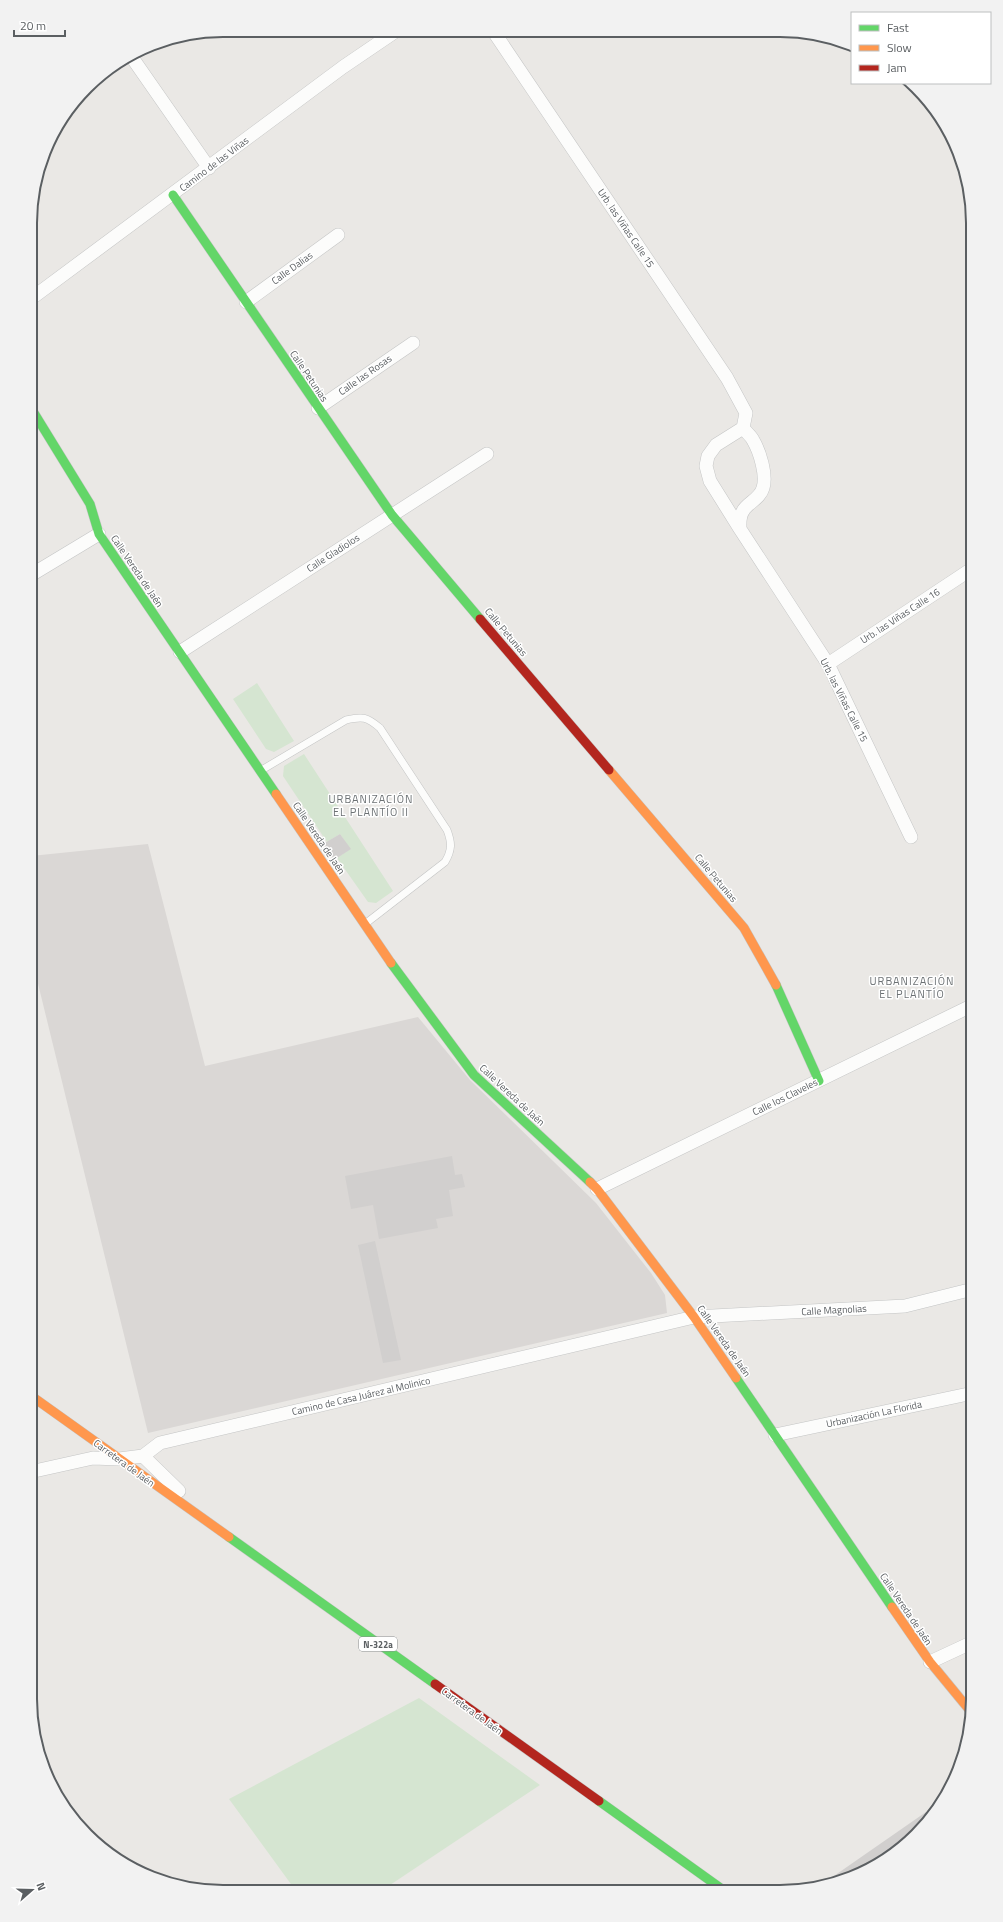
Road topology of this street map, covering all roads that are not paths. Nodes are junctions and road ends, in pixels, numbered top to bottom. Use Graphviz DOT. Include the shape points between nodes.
graph roads {
  1 [pos="387,37"];
  2 [pos="497,37"];
  3 [pos="134,60"];
  4 [pos="209,168"];
  5 [pos="173,195"];
  6 [pos="338,235"];
  7 [pos="37,294"];
  8 [pos="246,302"];
  9 [pos="413,343"];
  10 [pos="318,408"];
  11 [pos="37,418"];
  12 [pos="743,428"];
  13 [pos="487,454"];
  14 [pos="392,515"];
  15 [pos="740,530"];
  16 [pos="99,534"];
  17 [pos="37,571"];
  18 [pos="966,573"];
  19 [pos="180,652"];
  20 [pos="828,664"];
  21 [pos="260,771"];
  22 [pos="911,837"];
  23 [pos="364,924"];
  24 [pos="966,1008"];
  25 [pos="819,1081"];
  26 [pos="597,1188"];
  27 [pos="966,1291"];
  28 [pos="694,1317"];
  29 [pos="966,1394"];
  30 [pos="37,1400"];
  31 [pos="775,1435"];
  32 [pos="143,1456"];
  33 [pos="119,1459"];
  34 [pos="37,1470"];
  35 [pos="219,1530"];
  36 [pos="966,1645"];
  37 [pos="930,1662"];
  38 [pos="966,1707"];
  39 [pos="716,1885"];
  1 -- 4 [label="street, Camino de las Viñas"];
  2 -- 12 [label="street, Urb. las Viñas Calle 15" via="727,378 746,413"];
  3 -- 4 [label="street"];
  4 -- 5 [label="street, Camino de las Viñas"];
  5 -- 7 [label="street, Camino de las Viñas"];
  5 -- 8 [label="main road, Calle Petunias"];
  6 -- 8 [label="street, Calle Dalias"];
  8 -- 10 [label="main road, Calle Petunias"];
  9 -- 10 [label="street, Calle las Rosas"];
  10 -- 14 [label="main road, Calle Petunias"];
  11 -- 16 [label="main road, Calle Vereda de Jaén" via="90,504"];
  12 -- 15 [label="street" via="753,440 763,472 763,489 755,501 743,510"];
  12 -- 15 [label="street, Urb. las Viñas Calle 15" via="716,445 708,456 706,466 710,481"];
  13 -- 14 [label="street, Calle Gladiolos"];
  14 -- 19 [label="street, Calle Gladiolos"];
  14 -- 25 [label="main road, Calle Petunias" via="744,928 779,990"];
  15 -- 20 [label="street, Urb. las Viñas Calle 15"];
  16 -- 17 [label="street"];
  16 -- 19 [label="main road, Calle Vereda de Jaén"];
  18 -- 20 [label="street, Urb. las Viñas Calle 16"];
  19 -- 21 [label="main road, Calle Vereda de Jaén"];
  20 -- 22 [label="street, Urb. las Viñas Calle 15"];
  21 -- 23 [label="main road, Calle Vereda de Jaén"];
  21 -- 23 [label="lane" via="346,720 359,717 370,719 380,728 447,830 452,842 451,852 445,862"];
  23 -- 26 [label="main road, Calle Vereda de Jaén" via="474,1075"];
  24 -- 25 [label="street, Calle los Claveles"];
  25 -- 26 [label="street, Calle los Claveles"];
  26 -- 28 [label="main road, Calle Vereda de Jaén"];
  27 -- 28 [label="street, Calle Magnolias" via="905,1306"];
  28 -- 31 [label="main road, Calle Vereda de Jaén"];
  28 -- 32 [label="street, Camino de Casa Juárez al Molinico" via="160,1443 146,1451"];
  29 -- 31 [label="street, Urbanización La Florida"];
  30 -- 33 [label="main road, Carretera de Jaén / N-322a"];
  31 -- 37 [label="main road, Calle Vereda de Jaén"];
  32 -- 33 [label="street"];
  32 -- 35 [label="street, Carretera de Jaén"];
  33 -- 34 [label="street" via="93,1458"];
  33 -- 35 [label="main road, Carretera de Jaén / N-322a"];
  35 -- 39 [label="main road, Carretera de Jaén / N-322a"];
  36 -- 37 [label="street"];
  37 -- 38 [label="main road, Calle Vereda de Jaén"];
}
